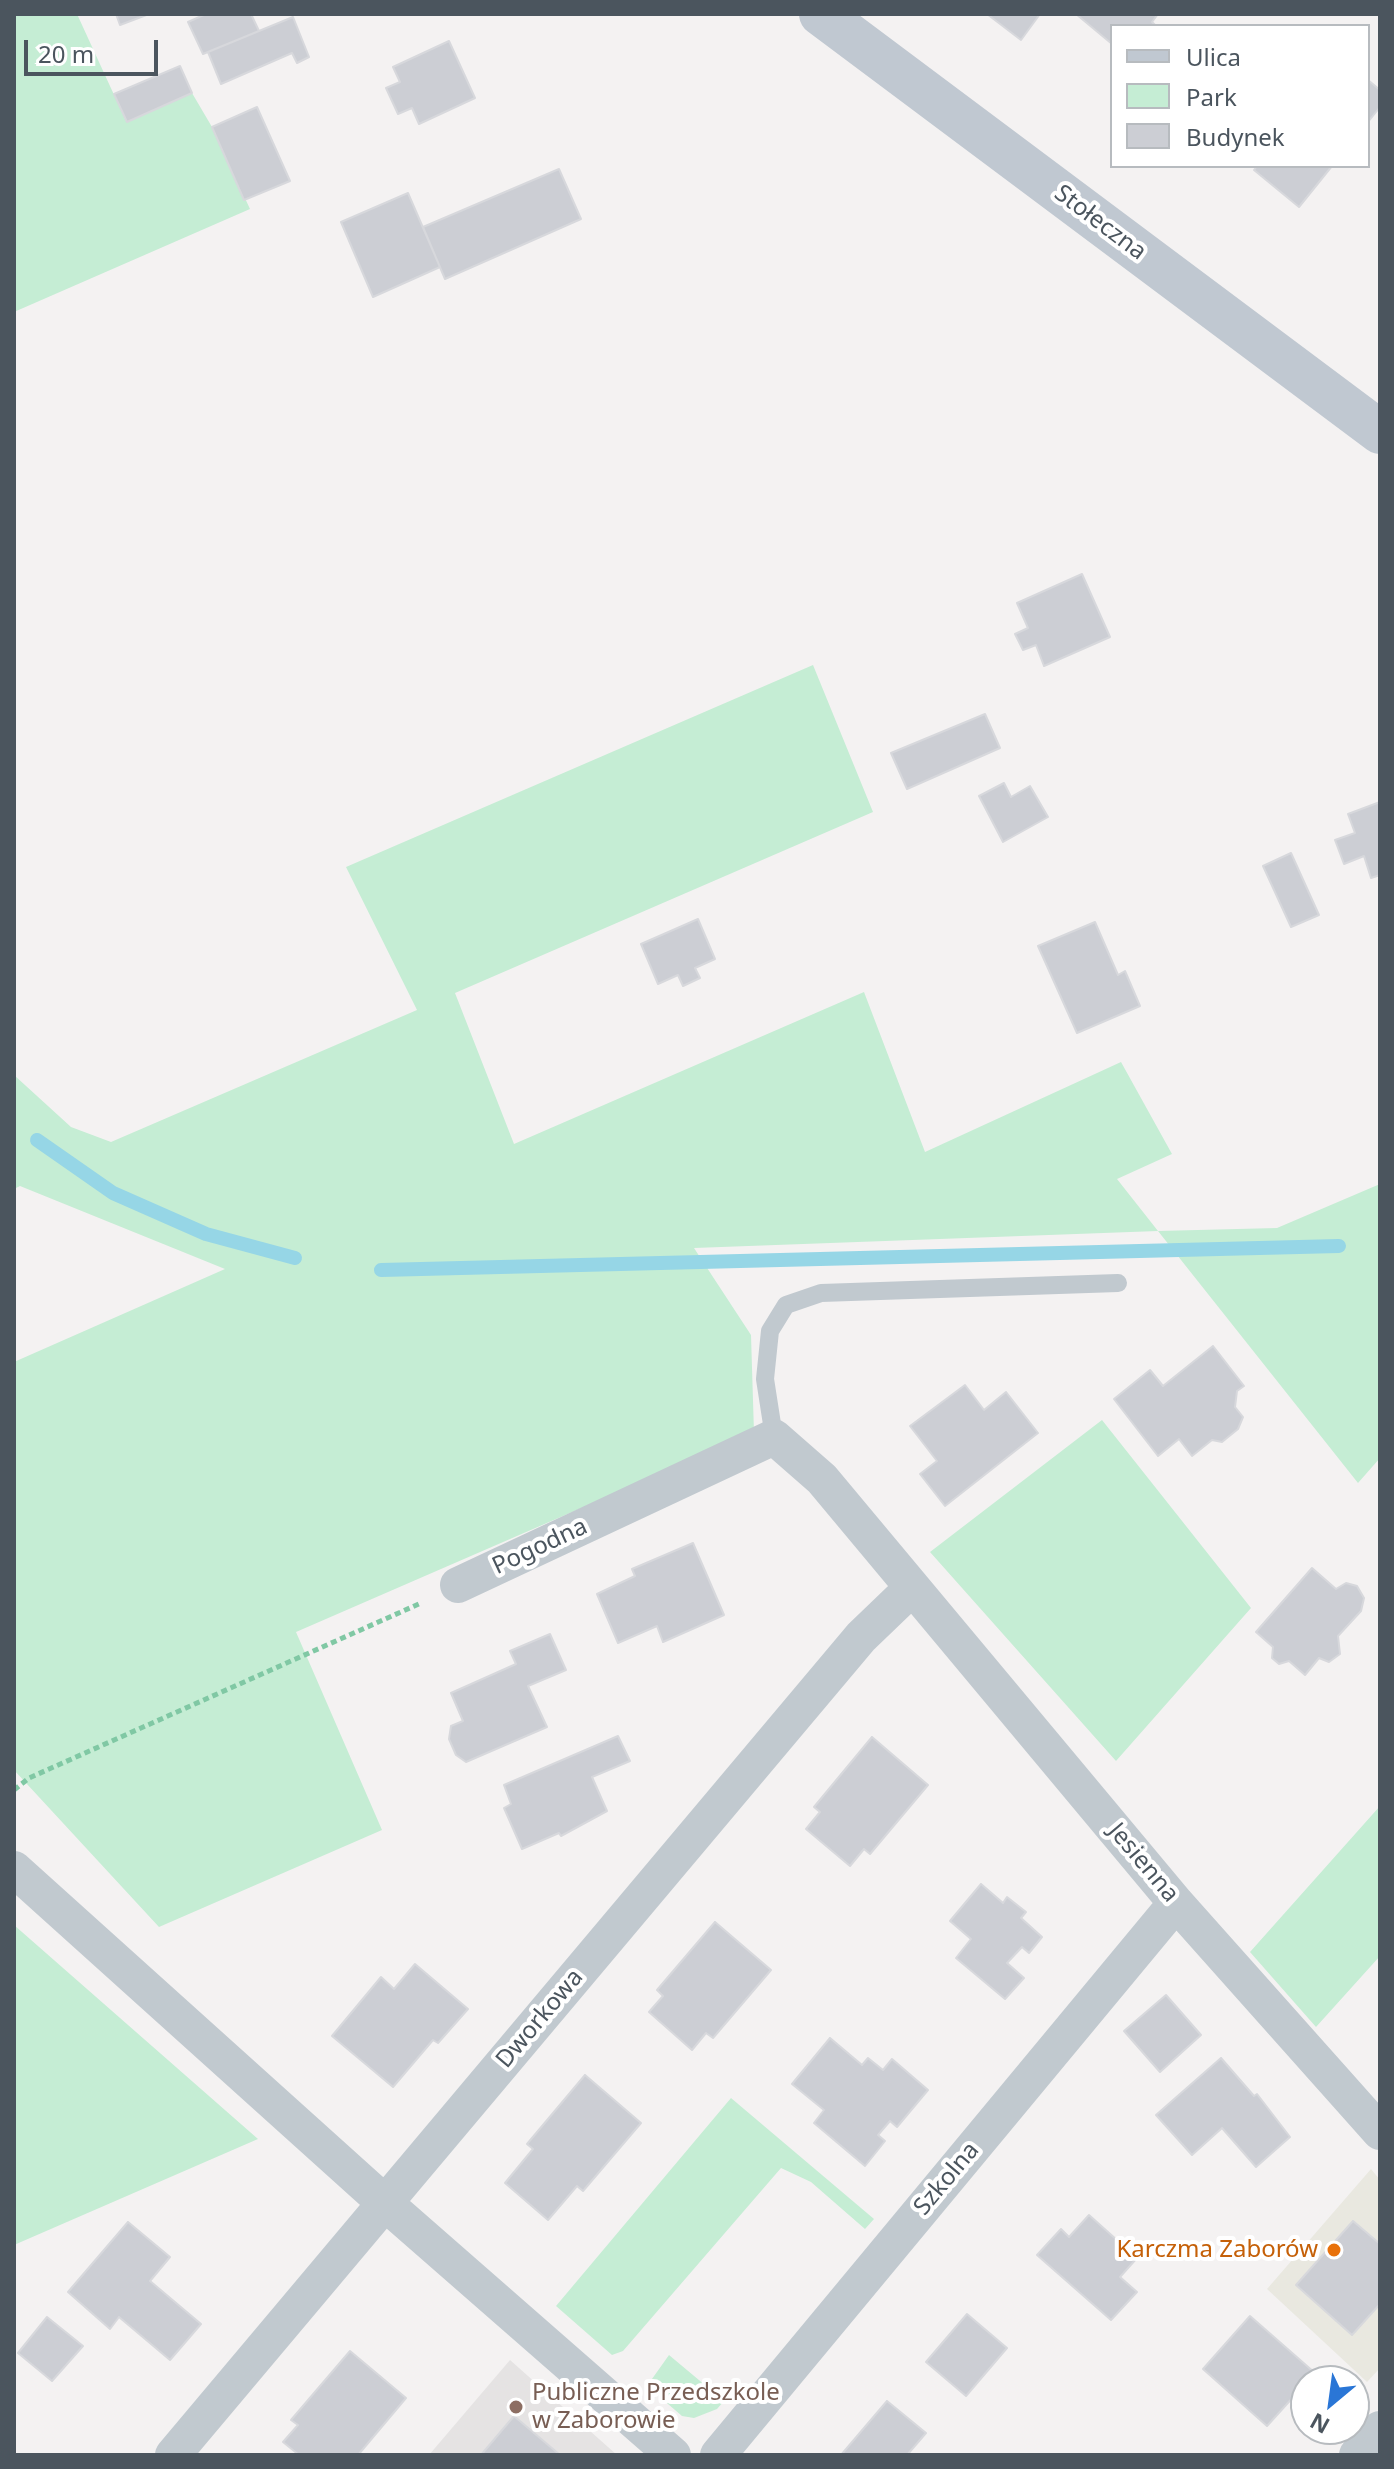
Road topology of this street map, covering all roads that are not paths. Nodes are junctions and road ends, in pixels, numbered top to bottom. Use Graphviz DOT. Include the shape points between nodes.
graph roads {
  1 [pos="821,14"];
  2 [pos="1380,432"];
  3 [pos="1118,1283"];
  4 [pos="774,1437"];
  5 [pos="458,1585"];
  6 [pos="912,1588"];
  7 [pos="14,1869"];
  8 [pos="1176,1903"];
  9 [pos="1380,2132"];
  10 [pos="386,2204"];
  11 [pos="1380,2429"];
  12 [pos="173,2455"];
  13 [pos="673,2455"];
  14 [pos="718,2455"];
  15 [pos="1357,2455"];
  1 -- 2 [label="main road, Stołeczna"];
  3 -- 4 [label="lane" via="821,1293 786,1305 770,1331 765,1379"];
  4 -- 5 [label="street, Pogodna"];
  4 -- 6 [label="street, Jesienna" via="822,1479"];
  6 -- 8 [label="street, Jesienna"];
  6 -- 10 [label="street, Dworkowa" via="861,1637"];
  7 -- 10 [label="street"];
  8 -- 9 [label="street, Jesienna"];
  8 -- 14 [label="street, Szkolna"];
  10 -- 12 [label="street, Dworkowa"];
  10 -- 13 [label="street"];
  11 -- 15 [label="street"];
}
